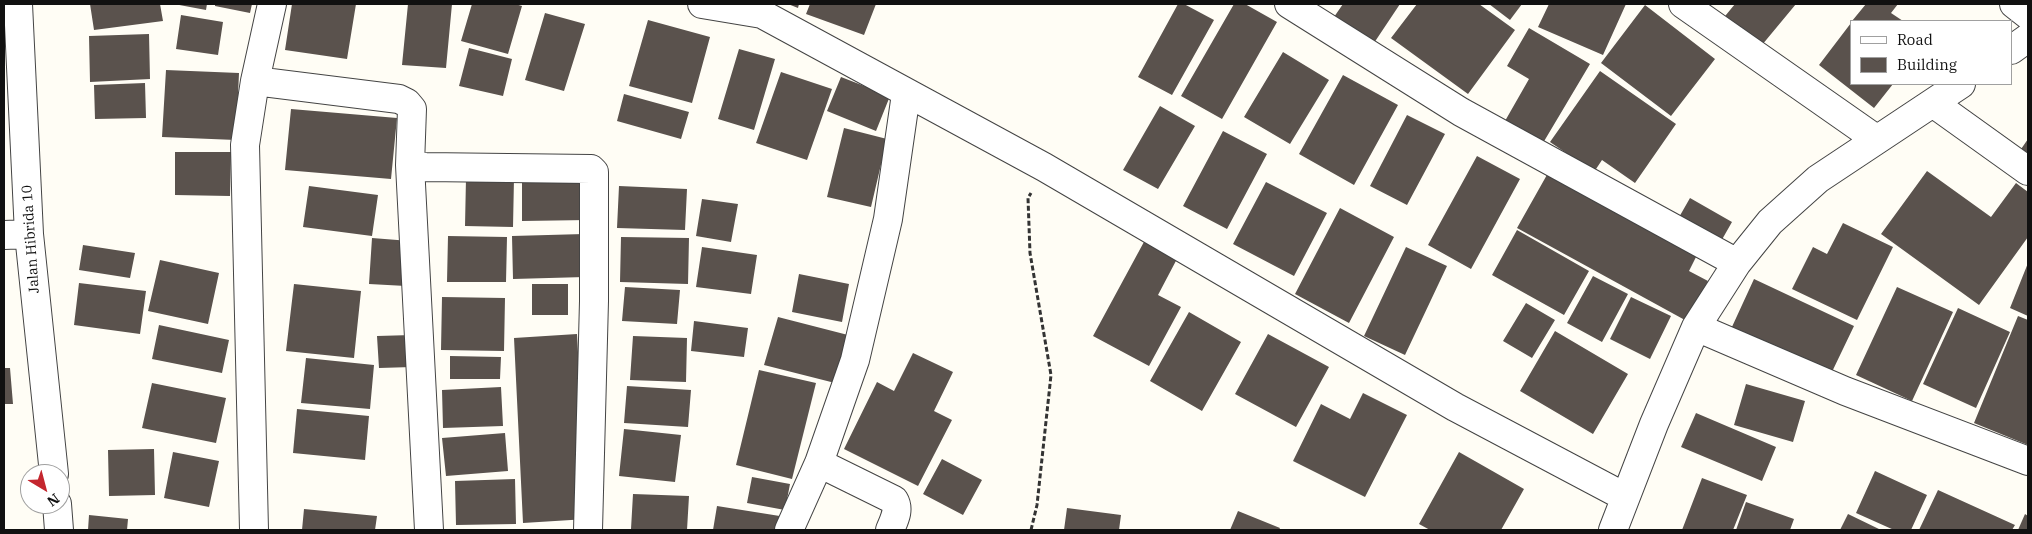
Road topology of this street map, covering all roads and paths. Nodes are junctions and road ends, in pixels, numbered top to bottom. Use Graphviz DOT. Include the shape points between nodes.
graph roads {
  1 [pos="18,4"];
  2 [pos="272,4"];
  3 [pos="702,4"];
  4 [pos="1289,4"];
  5 [pos="1683,4"];
  6 [pos="2014,4"];
  7 [pos="2028,15"];
  8 [pos="2028,38"];
  9 [pos="2012,49"];
  10 [pos="255,80"];
  11 [pos="1960,85"];
  12 [pos="906,94"];
  13 [pos="1934,103"];
  14 [pos="1876,139"];
  15 [pos="410,165"];
  16 [pos="1044,168"];
  17 [pos="2028,171"];
  18 [pos="17,234"];
  19 [pos="1737,263"];
  20 [pos="1696,327"];
  21 [pos="2028,461"];
  22 [pos="818,463"];
  23 [pos="52,464"];
  24 [pos="1626,497"];
  25 [pos="58,514"];
  26 [pos="59,530"];
  27 [pos="254,530"];
  28 [pos="429,530"];
  29 [pos="588,530"];
  30 [pos="789,530"];
  31 [pos="890,530"];
  32 [pos="1031,530"];
  33 [pos="1613,530"];
  1 -- 18 [label="street, Jalan Hibrida 10"];
  2 -- 10 [label="street"];
  3 -- 12 [label="street" via="762,14"];
  4 -- 19 [label="street" via="1461,112"];
  5 -- 14 [label="street"];
  6 -- 7 [label="street"];
  8 -- 9 [label="street"];
  10 -- 15 [label="street" via="399,99 407,103 412,110"];
  10 -- 27 [label="street" via="244,146"];
  11 -- 13 [label="street"];
  12 -- 16 [label="street"];
  12 -- 22 [label="street" via="888,219 855,360"];
  13 -- 14 [label="street"];
  13 -- 17 [label="street"];
  14 -- 19 [label="street" via="1811,185 1770,222"];
  15 -- 28 [label="street"];
  15 -- 29 [label="street" via="591,169 594,172"];
  16 -- 24 [label="street" via="1455,407"];
  16 -- 32 [label="path" via="1028,198 1030,253 1051,375 1038,506"];
  18 -- 23 [label="street, Jalan Hibrida 10"];
  19 -- 20 [label="street"];
  20 -- 21 [label="street" via="1845,392"];
  20 -- 24 [label="street"];
  22 -- 30 [label="street"];
  22 -- 31 [label="street" via="894,500 898,506"];
  24 -- 33 [label="street"];
  25 -- 26 [label="street"];
}
